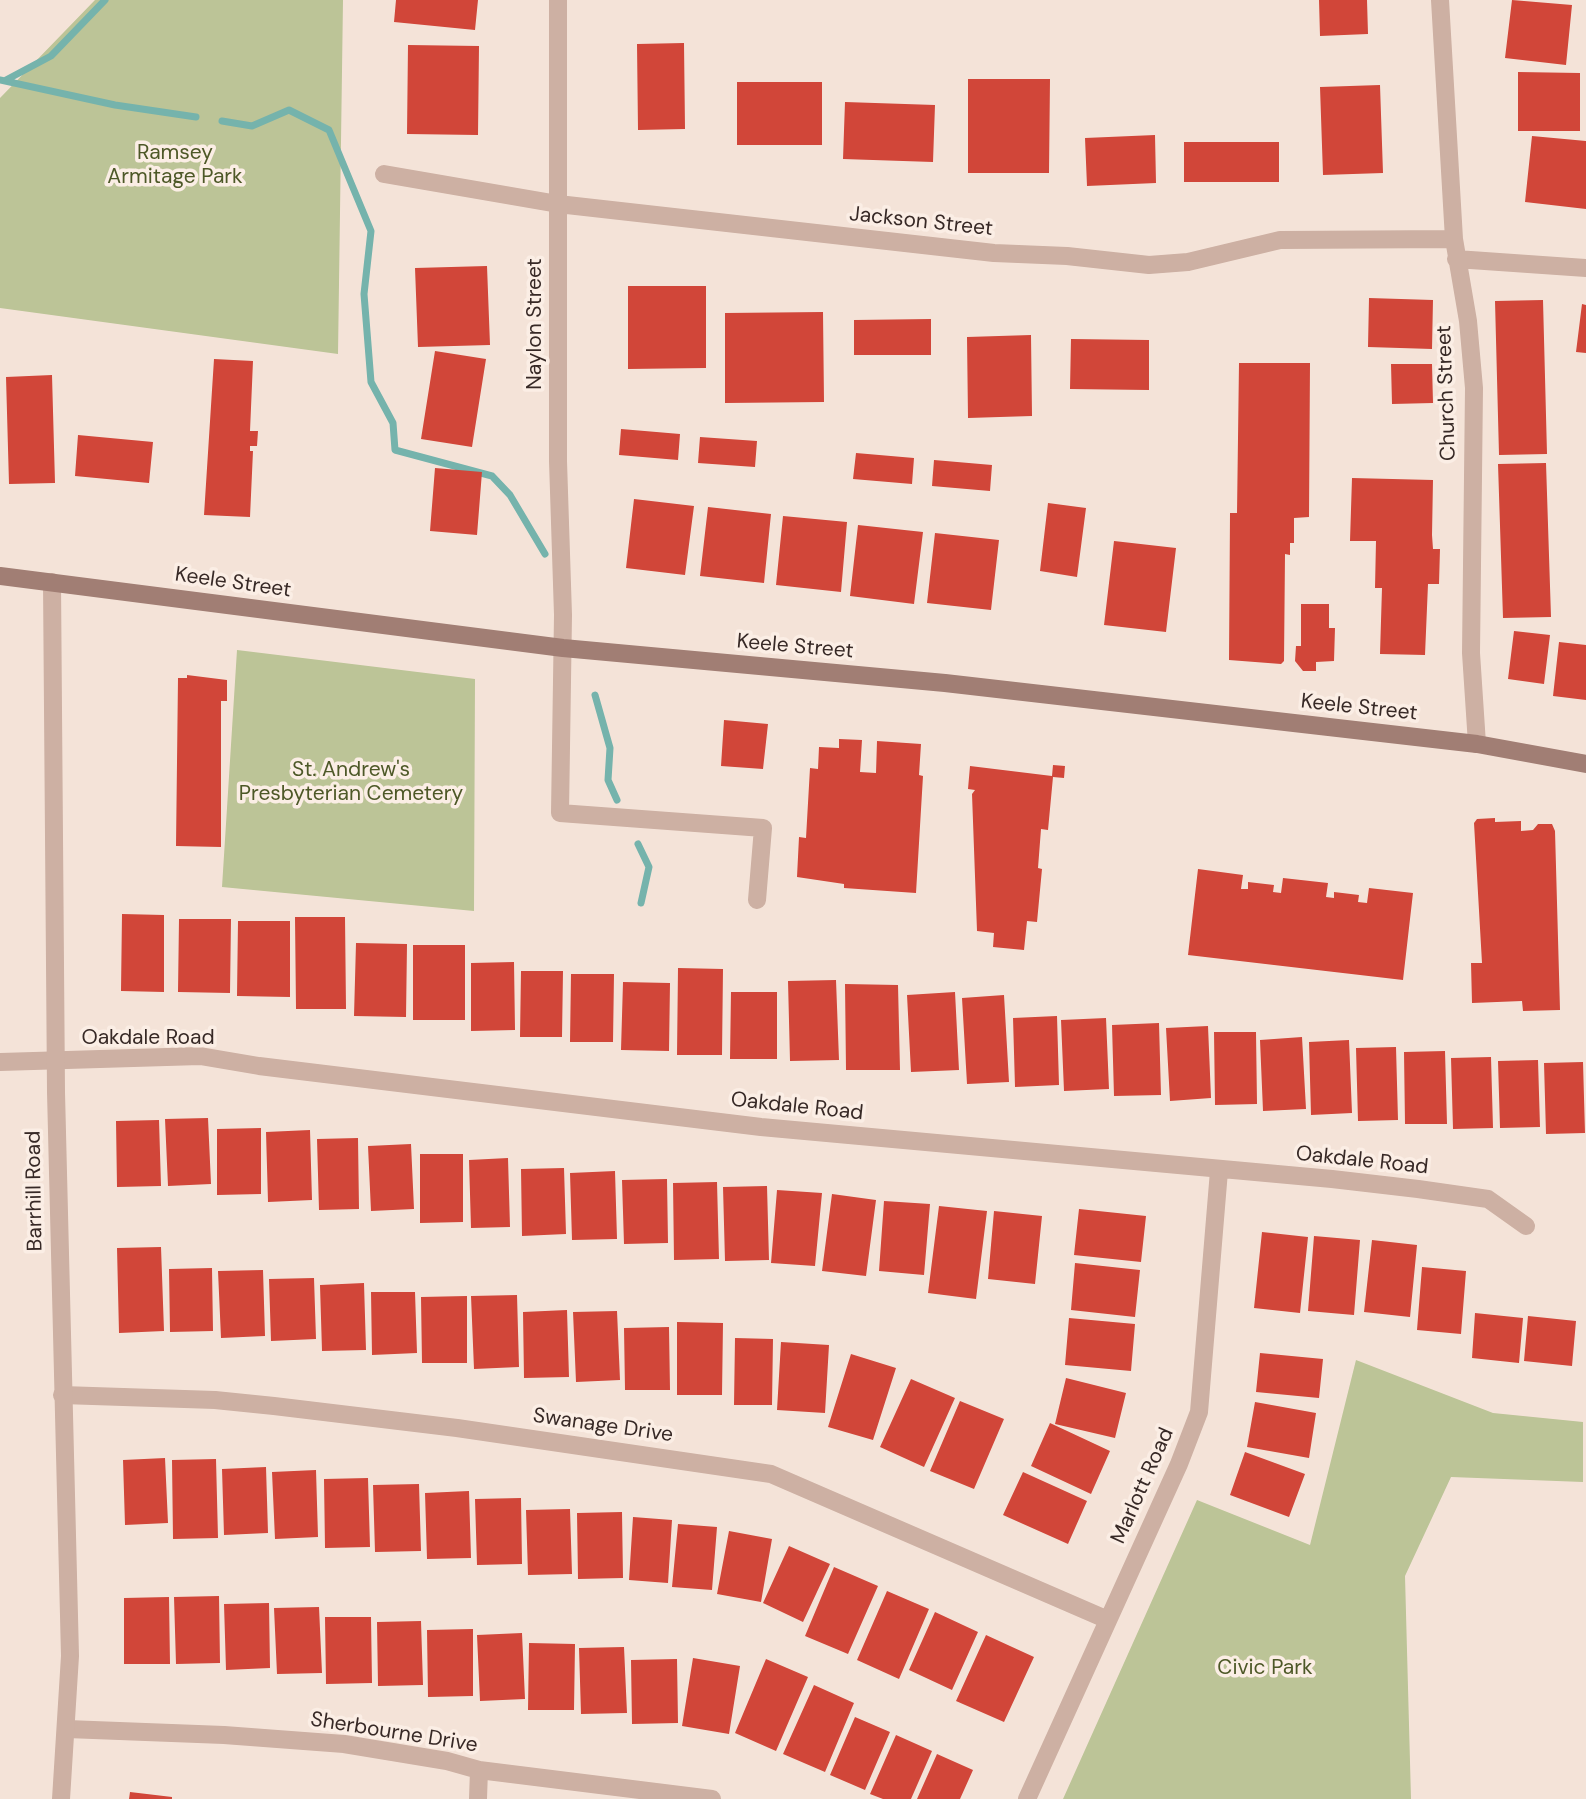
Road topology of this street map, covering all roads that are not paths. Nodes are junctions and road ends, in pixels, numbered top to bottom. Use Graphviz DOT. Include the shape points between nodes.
graph roads {
  1 [pos="558,0"];
  2 [pos="1440,0"];
  3 [pos="384,174"];
  4 [pos="558,204"];
  5 [pos="1454,239"];
  6 [pos="1456,259"];
  7 [pos="1586,268"];
  8 [pos="0,576"];
  9 [pos="52,582"];
  10 [pos="563,648"];
  11 [pos="1477,744"];
  12 [pos="1586,764"];
  13 [pos="757,900"];
  14 [pos="0,1062"];
  15 [pos="56,1062"];
  16 [pos="1219,1171"];
  17 [pos="1526,1226"];
  18 [pos="62,1395"];
  19 [pos="1108,1620"];
  20 [pos="67,1729"];
  21 [pos="480,1770"];
  22 [pos="61,1799"];
  23 [pos="478,1799"];
  24 [pos="712,1799"];
  25 [pos="1027,1799"];
  1 -- 4 [label="street, Naylon Street"];
  2 -- 5 [label="street, Church Street"];
  3 -- 4 [label="street, Jackson Street"];
  4 -- 5 [label="street, Jackson Street" via="994,253 1149,265 1188,262 1280,240"];
  4 -- 10 [label="street, Naylon Street"];
  5 -- 6 [label="street, Church Street"];
  6 -- 7 [label="street"];
  6 -- 11 [label="street, Church Street" via="1474,388 1471,653"];
  8 -- 9 [label="main road, Keele Street"];
  9 -- 10 [label="main road, Keele Street"];
  9 -- 15 [label="street, Barrhill Road"];
  10 -- 11 [label="main road, Keele Street" via="945,683"];
  10 -- 13 [label="street, Naylon Street" via="559,813 762,828"];
  11 -- 12 [label="main road, Keele Street"];
  14 -- 15 [label="street, Oakdale Road"];
  15 -- 16 [label="street, Oakdale Road" via="200,1056 761,1127"];
  15 -- 18 [label="street, Barrhill Road"];
  16 -- 17 [label="street, Oakdale Road" via="1332,1179 1488,1199"];
  16 -- 19 [label="street, Marlott Road" via="1199,1412"];
  18 -- 19 [label="street, Swanage Drive" via="274,1406 771,1474"];
  18 -- 20 [label="street, Barrhill Road" via="70,1657"];
  19 -- 25 [label="street, Marlott Road"];
  20 -- 21 [label="street, Sherbourne Drive" via="344,1744"];
  20 -- 22 [label="street, Barrhill Road"];
  21 -- 23 [label="street"];
  21 -- 24 [label="street, Sherbourne Drive"];
}
